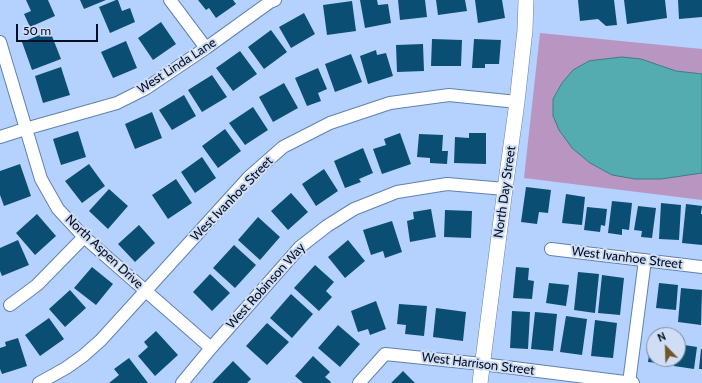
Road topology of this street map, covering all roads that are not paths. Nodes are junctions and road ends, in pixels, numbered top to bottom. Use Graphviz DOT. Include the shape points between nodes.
graph roads {
  1 [pos="170,0"];
  2 [pos="275,0"];
  3 [pos="526,0"];
  4 [pos="0,42"];
  5 [pos="206,48"];
  6 [pos="517,102"];
  7 [pos="25,129"];
  8 [pos="0,137"];
  9 [pos="505,189"];
  10 [pos="84,237"];
  11 [pos="551,249"];
  12 [pos="645,260"];
  13 [pos="702,267"];
  14 [pos="145,291"];
  15 [pos="10,305"];
  16 [pos="211,348"];
  17 [pos="482,364"];
  18 [pos="39,383"];
  19 [pos="182,383"];
  20 [pos="359,383"];
  21 [pos="480,383"];
  22 [pos="630,383"];
  1 -- 5 [label="street"];
  2 -- 5 [label="street, West Linda Lane"];
  3 -- 6 [label="street, North Day Street"];
  4 -- 7 [label="street, North Aspen Drive"];
  5 -- 7 [label="street, West Linda Lane" via="145,89 117,103"];
  6 -- 9 [label="street, North Day Street"];
  6 -- 14 [label="street, West Ivanhoe Street" via="449,95 390,103 330,123 283,147 249,177"];
  7 -- 8 [label="street, West Linda Lane"];
  7 -- 10 [label="street, North Aspen Drive" via="41,179 58,209"];
  9 -- 16 [label="street, West Robinson Way" via="447,184 397,192 354,209 300,247"];
  9 -- 17 [label="street, North Day Street"];
  10 -- 14 [label="street, North Aspen Drive"];
  10 -- 15 [label="street" via="38,285"];
  11 -- 12 [label="street, West Ivanhoe Street"];
  12 -- 13 [label="street, West Ivanhoe Street"];
  12 -- 22 [label="street"];
  14 -- 16 [label="street, North Aspen Drive"];
  14 -- 18 [label="street, West Ivanhoe Street" via="83,356"];
  16 -- 19 [label="street, West Robinson Way"];
  17 -- 20 [label="street, West Harrison Street" via="385,354"];
  17 -- 21 [label="street, North Day Street"];
  17 -- 22 [label="street, West Harrison Street"];
}
